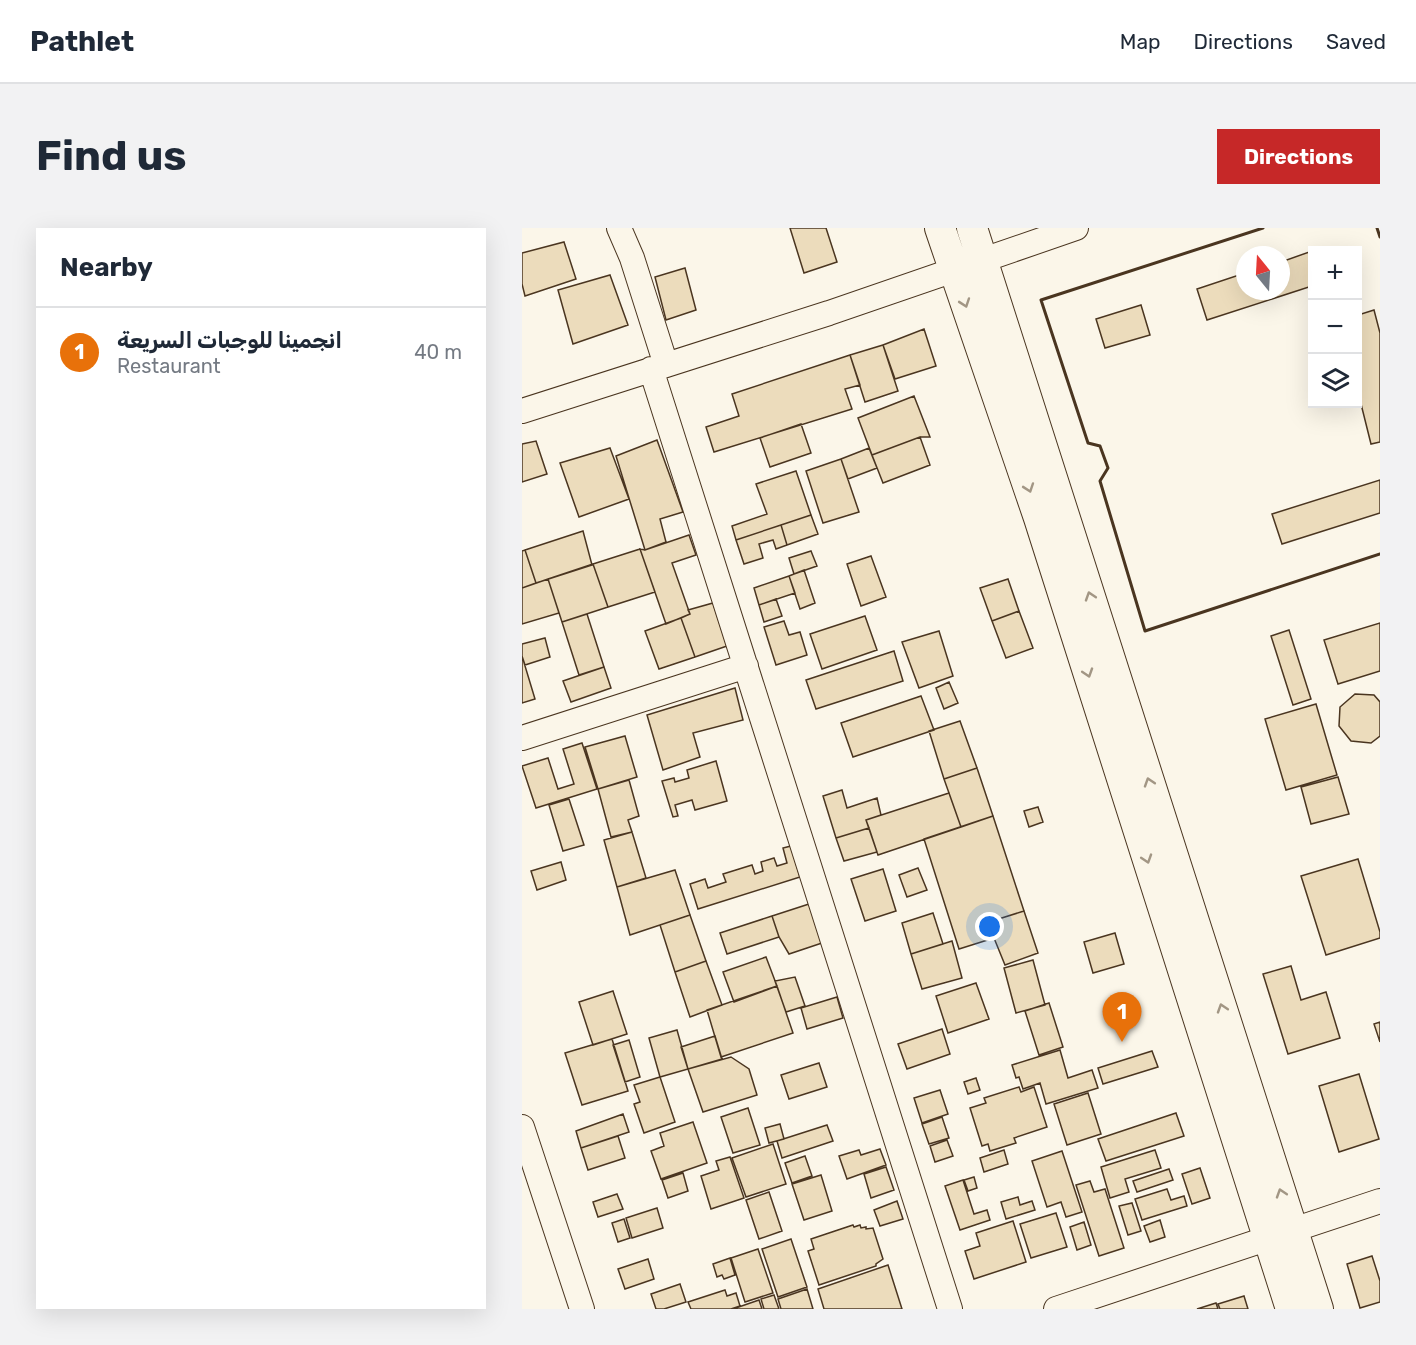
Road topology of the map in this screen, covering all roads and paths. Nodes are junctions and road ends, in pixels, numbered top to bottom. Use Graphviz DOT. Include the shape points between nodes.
graph roads {
  1 [pos="619,228"];
  2 [pos="940,228"];
  3 [pos="972,228"];
  4 [pos="1076,228"];
  5 [pos="982,260"];
  6 [pos="953,269"];
  7 [pos="658,367"];
  8 [pos="522,411"];
  9 [pos="746,666"];
  10 [pos="522,738"];
  11 [pos="522,1127"];
  12 [pos="1380,1201"];
  13 [pos="1280,1234"];
  14 [pos="582,1309"];
  15 [pos="950,1309"];
  16 [pos="1056,1309"];
  17 [pos="1291,1309"];
  18 [pos="1318,1309"];
  1 -- 7 [label="street" via="632,258"];
  2 -- 6 [label="street"];
  3 -- 5 [label="street"];
  4 -- 5 [label="street"];
  5 -- 6 [label="street"];
  13 -- 5 [label="street, one-way"];
  6 -- 7 [label="street"];
  6 -- 13 [label="street, one-way"];
  7 -- 8 [label="street"];
  7 -- 9 [label="street"];
  9 -- 10 [label="street"];
  9 -- 15 [label="street"];
  11 -- 14 [label="street"];
  12 -- 13 [label="street"];
  13 -- 16 [label="street"];
  13 -- 17 [label="street"];
  13 -- 18 [label="street"];
}
